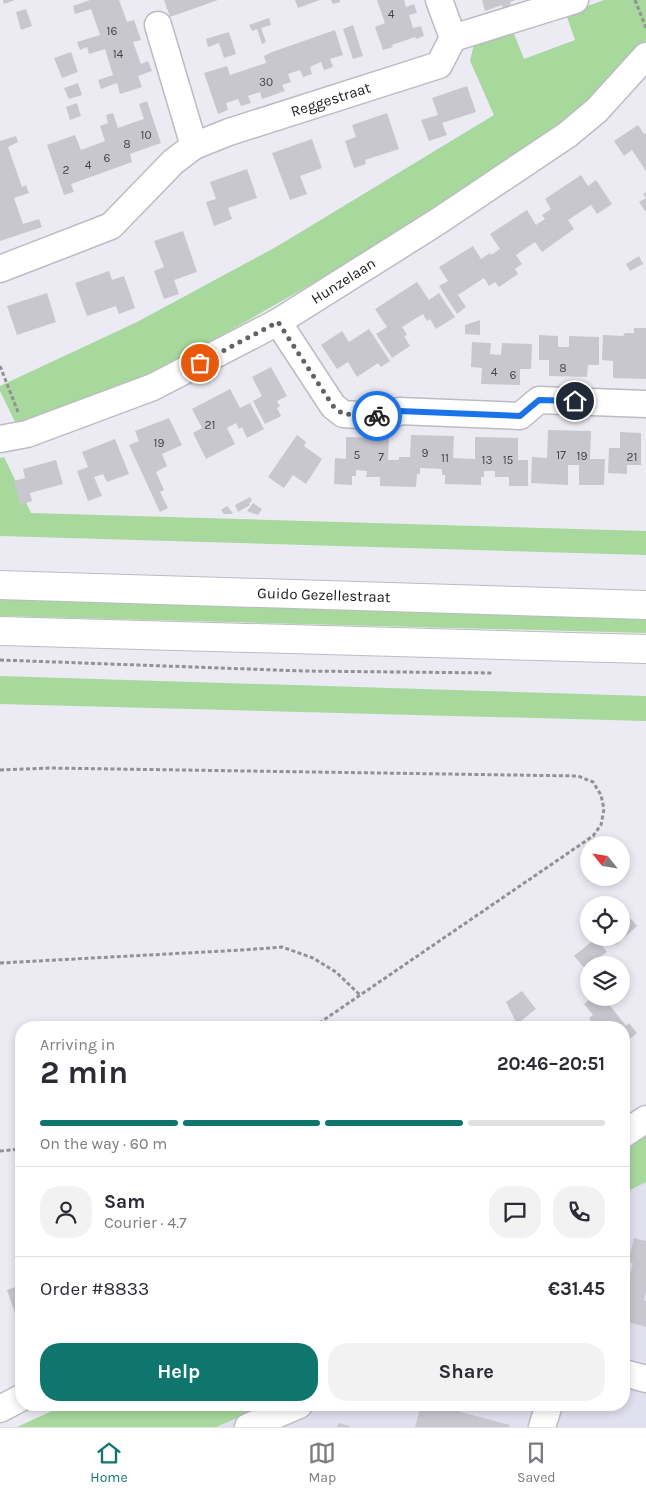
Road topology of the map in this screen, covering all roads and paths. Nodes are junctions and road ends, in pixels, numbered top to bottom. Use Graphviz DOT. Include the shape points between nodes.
graph roads {
  1 [pos="439,0"];
  2 [pos="574,0"];
  3 [pos="635,0"];
  4 [pos="158,24"];
  5 [pos="646,28"];
  6 [pos="453,38"];
  7 [pos="645,61"];
  8 [pos="194,146"];
  9 [pos="0,269"];
  10 [pos="278,322"];
  11 [pos="0,366"];
  12 [pos="646,404"];
  13 [pos="27,434"];
  14 [pos="0,439"];
  15 [pos="0,585"];
  16 [pos="646,605"];
  17 [pos="0,630"];
  18 [pos="646,649"];
  19 [pos="0,660"];
  20 [pos="500,673"];
  21 [pos="0,770"];
  22 [pos="0,963"];
  23 [pos="360,995"];
  24 [pos="322,1021"];
  25 [pos="646,1119"];
  26 [pos="630,1130"];
  27 [pos="15,1150"];
  28 [pos="0,1151"];
  29 [pos="630,1375"];
  30 [pos="646,1379"];
  31 [pos="15,1401"];
  32 [pos="0,1409"];
  33 [pos="285,1411"];
  34 [pos="547,1411"];
  35 [pos="248,1427"];
  36 [pos="542,1427"];
  1 -- 6 [label="street"];
  2 -- 6 [label="street"];
  3 -- 5 [label="path"];
  4 -- 8 [label="street"];
  6 -- 8 [label="street, Reggestraat" via="440,65"];
  7 -- 10 [label="street, Hunzelaan" via="597,110 567,135"];
  8 -- 9 [label="street, Reggestraat" via="173,162 111,226"];
  10 -- 12 [label="street" via="333,406 343,414 388,417 399,411 520,416 539,400"];
  10 -- 13 [label="street, Hunzelaan" via="153,387"];
  11 -- 13 [label="path"];
  13 -- 14 [label="street, Hunzelaan"];
  15 -- 16 [label="main road, Guido Gezellestraat"];
  17 -- 18 [label="main road"];
  19 -- 20 [label="path" via="303,671"];
  21 -- 23 [label="path" via="49,768 578,776 593,782 601,795 604,809 602,825 593,836"];
  22 -- 23 [label="path" via="282,947 314,958 336,972"];
  23 -- 24 [label="path"];
  25 -- 26 [label="street"];
  27 -- 28 [label="path"];
  29 -- 30 [label="street"];
  31 -- 32 [label="street"];
  33 -- 35 [label="street"];
  34 -- 36 [label="street"];
}
